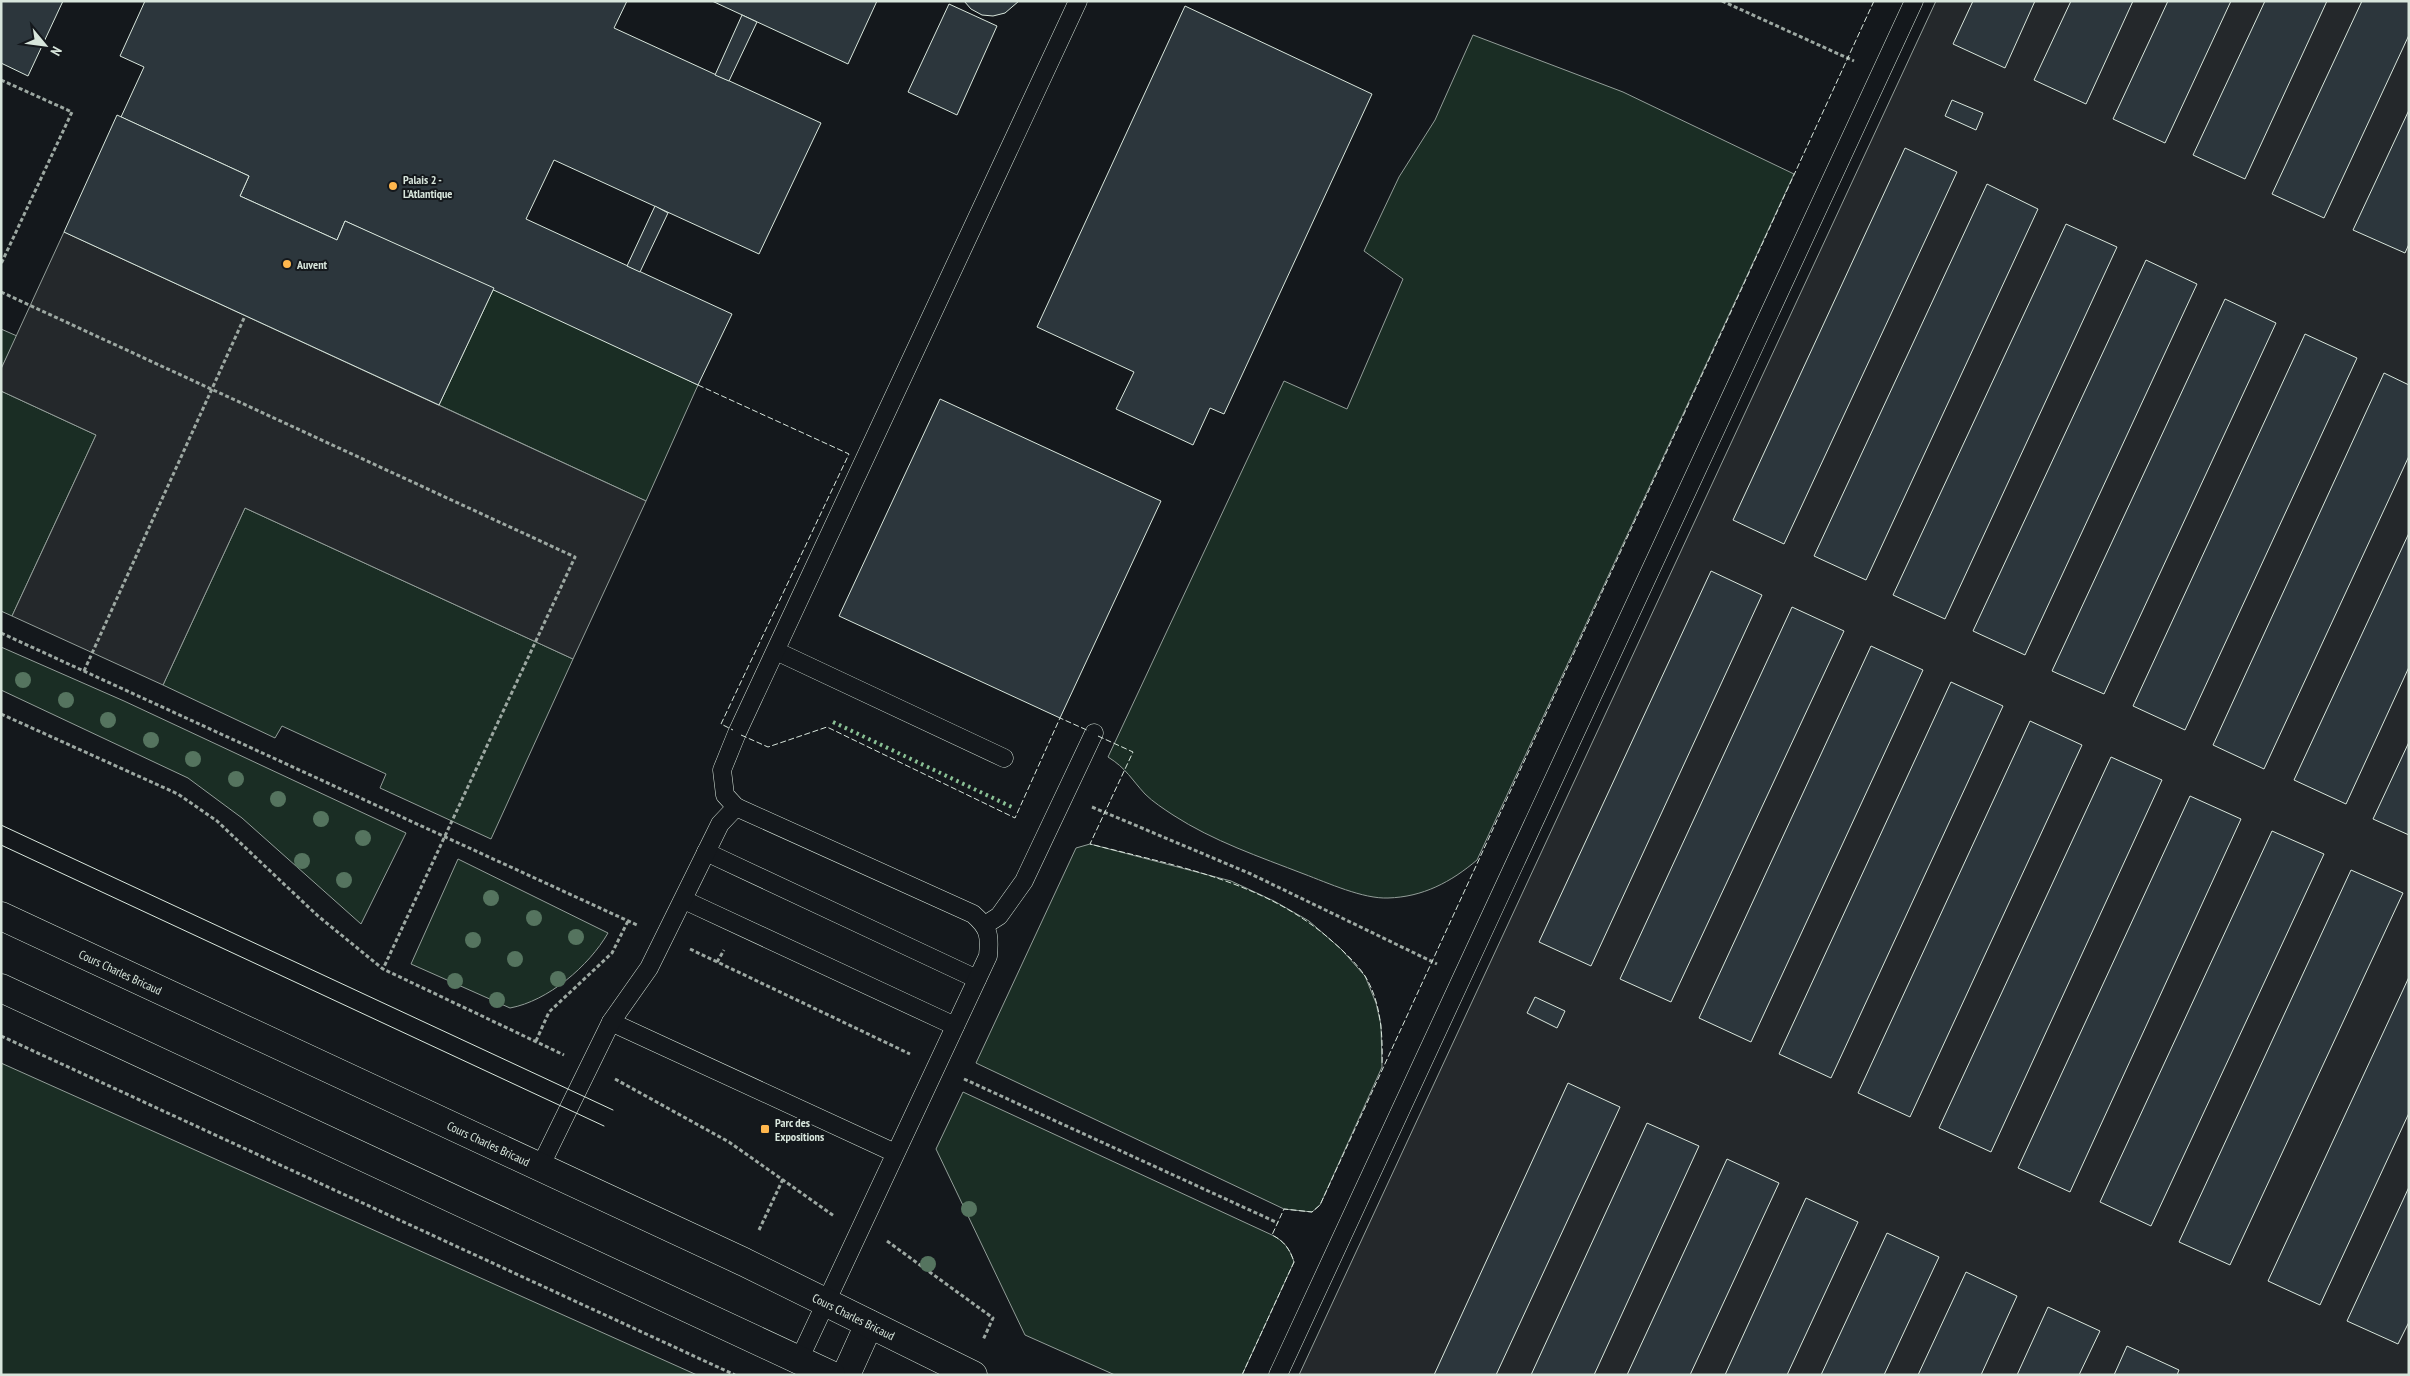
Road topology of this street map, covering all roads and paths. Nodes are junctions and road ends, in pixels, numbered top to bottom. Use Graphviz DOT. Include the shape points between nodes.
graph roads {
  1 [pos="1078,1"];
  2 [pos="1722,1"];
  3 [pos="1914,1"];
  4 [pos="1880,74"];
  5 [pos="1,80"];
  6 [pos="1,264"];
  7 [pos="1,292"];
  8 [pos="245,316"];
  9 [pos="211,389"];
  10 [pos="776,651"];
  11 [pos="84,671"];
  12 [pos="1,714"];
  13 [pos="1094,733"];
  14 [pos="1004,758"];
  15 [pos="1065,796"];
  16 [pos="736,807"];
  17 [pos="706,852"];
  18 [pos="684,900"];
  19 [pos="1,916"];
  20 [pos="628,921"];
  21 [pos="985,925"];
  22 [pos="383,969"];
  23 [pos="1463,975"];
  24 [pos="977,979"];
  25 [pos="1,988"];
  26 [pos="611,1022"];
  27 [pos="955,1026"];
  28 [pos="1,1036"];
  29 [pos="536,1041"];
  30 [pos="588,1067"];
  31 [pos="895,1153"];
  32 [pos="540,1167"];
  33 [pos="861,1228"];
  34 [pos="826,1302"];
  35 [pos="869,1324"];
  36 [pos="799,1360"];
  37 [pos="970,1373"];
  38 [pos="735,1375"];
  39 [pos="831,1375"];
  40 [pos="846,1375"];
  41 [pos="1278,1375"];
  1 -- 10 [label="lane"];
  2 -- 4 [label="path"];
  3 -- 4 [label="lane"];
  4 -- 23 [label="lane"];
  5 -- 6 [label="path" via="72,112"];
  7 -- 9 [label="path"];
  8 -- 9 [label="path"];
  9 -- 11 [label="path"];
  9 -- 22 [label="path" via="575,557"];
  10 -- 14 [label="lane"];
  10 -- 16 [label="lane" via="722,770 725,794"];
  12 -- 22 [label="path" via="178,794 217,821 318,916"];
  13 -- 15 [label="lane"];
  15 -- 21 [label="lane" via="1024,881 999,916"];
  15 -- 23 [label="path" via="1251,874"];
  16 -- 17 [label="lane" via="720,824"];
  16 -- 21 [label="lane" via="973,914"];
  17 -- 18 [label="lane"];
  17 -- 24 [label="lane"];
  18 -- 26 [label="lane" via="649,968"];
  18 -- 27 [label="lane"];
  19 -- 32 [label="main road, Cours Charles Bricaud"];
  20 -- 29 [label="path" via="612,953 549,1012"];
  21 -- 24 [label="lane" via="989,939 988,956"];
  22 -- 29 [label="path"];
  23 -- 41 [label="lane"];
  24 -- 27 [label="lane"];
  25 -- 36 [label="main road"];
  26 -- 30 [label="lane"];
  26 -- 31 [label="lane"];
  27 -- 31 [label="lane"];
  28 -- 38 [label="path"];
  29 -- 30 [label="path"];
  30 -- 32 [label="lane"];
  30 -- 33 [label="path" via="618,1080 729,1142 836,1218"];
  31 -- 33 [label="lane"];
  32 -- 34 [label="main road, Cours Charles Bricaud"];
  33 -- 34 [label="lane"];
  33 -- 37 [label="path" via="893,1244 993,1318"];
  34 -- 35 [label="main road, Cours Charles Bricaud"];
  34 -- 36 [label="lane"];
  35 -- 37 [label="main road, Cours Charles Bricaud"];
  35 -- 40 [label="main road"];
  36 -- 39 [label="main road"];
}
